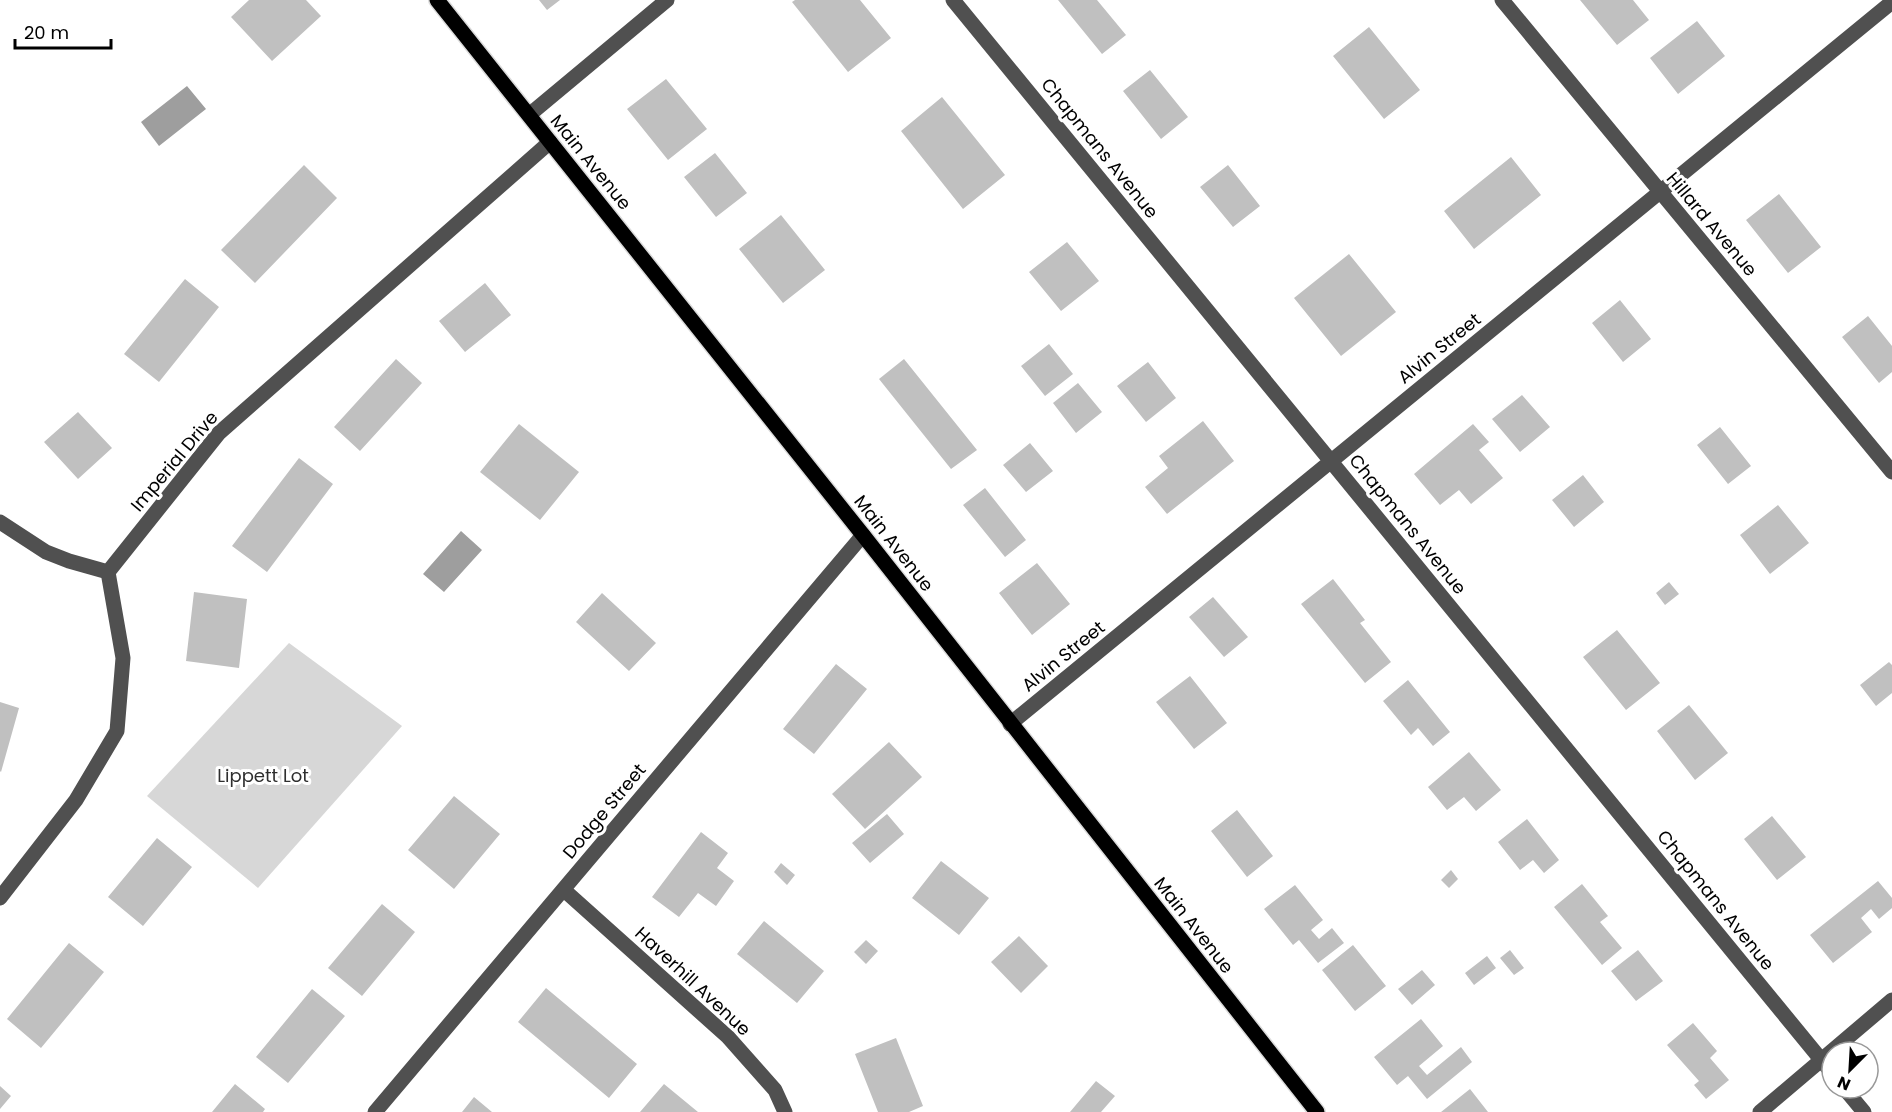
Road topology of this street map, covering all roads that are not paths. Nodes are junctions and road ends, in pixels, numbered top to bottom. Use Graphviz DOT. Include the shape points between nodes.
graph roads {
  1 [pos="436,0"];
  2 [pos="667,0"];
  3 [pos="953,0"];
  4 [pos="1502,0"];
  5 [pos="1892,2"];
  6 [pos="529,116"];
  7 [pos="550,142"];
  8 [pos="1660,192"];
  9 [pos="1331,461"];
  10 [pos="1892,472"];
  11 [pos="0,522"];
  12 [pos="864,535"];
  13 [pos="108,572"];
  14 [pos="1010,724"];
  15 [pos="564,890"];
  16 [pos="0,898"];
  17 [pos="1892,1000"];
  18 [pos="1845,1040"];
  19 [pos="1820,1059"];
  20 [pos="1820,1061"];
  21 [pos="1854,1100"];
  22 [pos="375,1112"];
  23 [pos="785,1112"];
  24 [pos="1317,1112"];
  25 [pos="1760,1112"];
  26 [pos="1864,1112"];
  1 -- 6 [label="main road, Main Avenue"];
  2 -- 6 [label="street"];
  3 -- 9 [label="street, Chapmans Avenue"];
  4 -- 8 [label="street, Hillard Avenue"];
  5 -- 8 [label="street, Alvin Street"];
  6 -- 7 [label="main road, Main Avenue"];
  7 -- 12 [label="main road, Main Avenue"];
  7 -- 13 [label="street, Imperial Drive" via="219,433"];
  8 -- 9 [label="street, Alvin Street"];
  8 -- 10 [label="street, Hillard Avenue"];
  9 -- 14 [label="street, Alvin Street"];
  9 -- 19 [label="street, Chapmans Avenue"];
  11 -- 13 [label="street" via="46,552"];
  12 -- 14 [label="main road, Main Avenue"];
  12 -- 15 [label="street, Dodge Street"];
  13 -- 16 [label="street" via="123,658 117,731 76,800"];
  14 -- 24 [label="main road, Main Avenue"];
  15 -- 22 [label="street, Dodge Street"];
  15 -- 23 [label="street, Haverhill Avenue" via="728,1037 775,1090"];
  17 -- 18 [label="street"];
  20 -- 25 [label="street"];
  21 -- 26 [label="street"];
}
